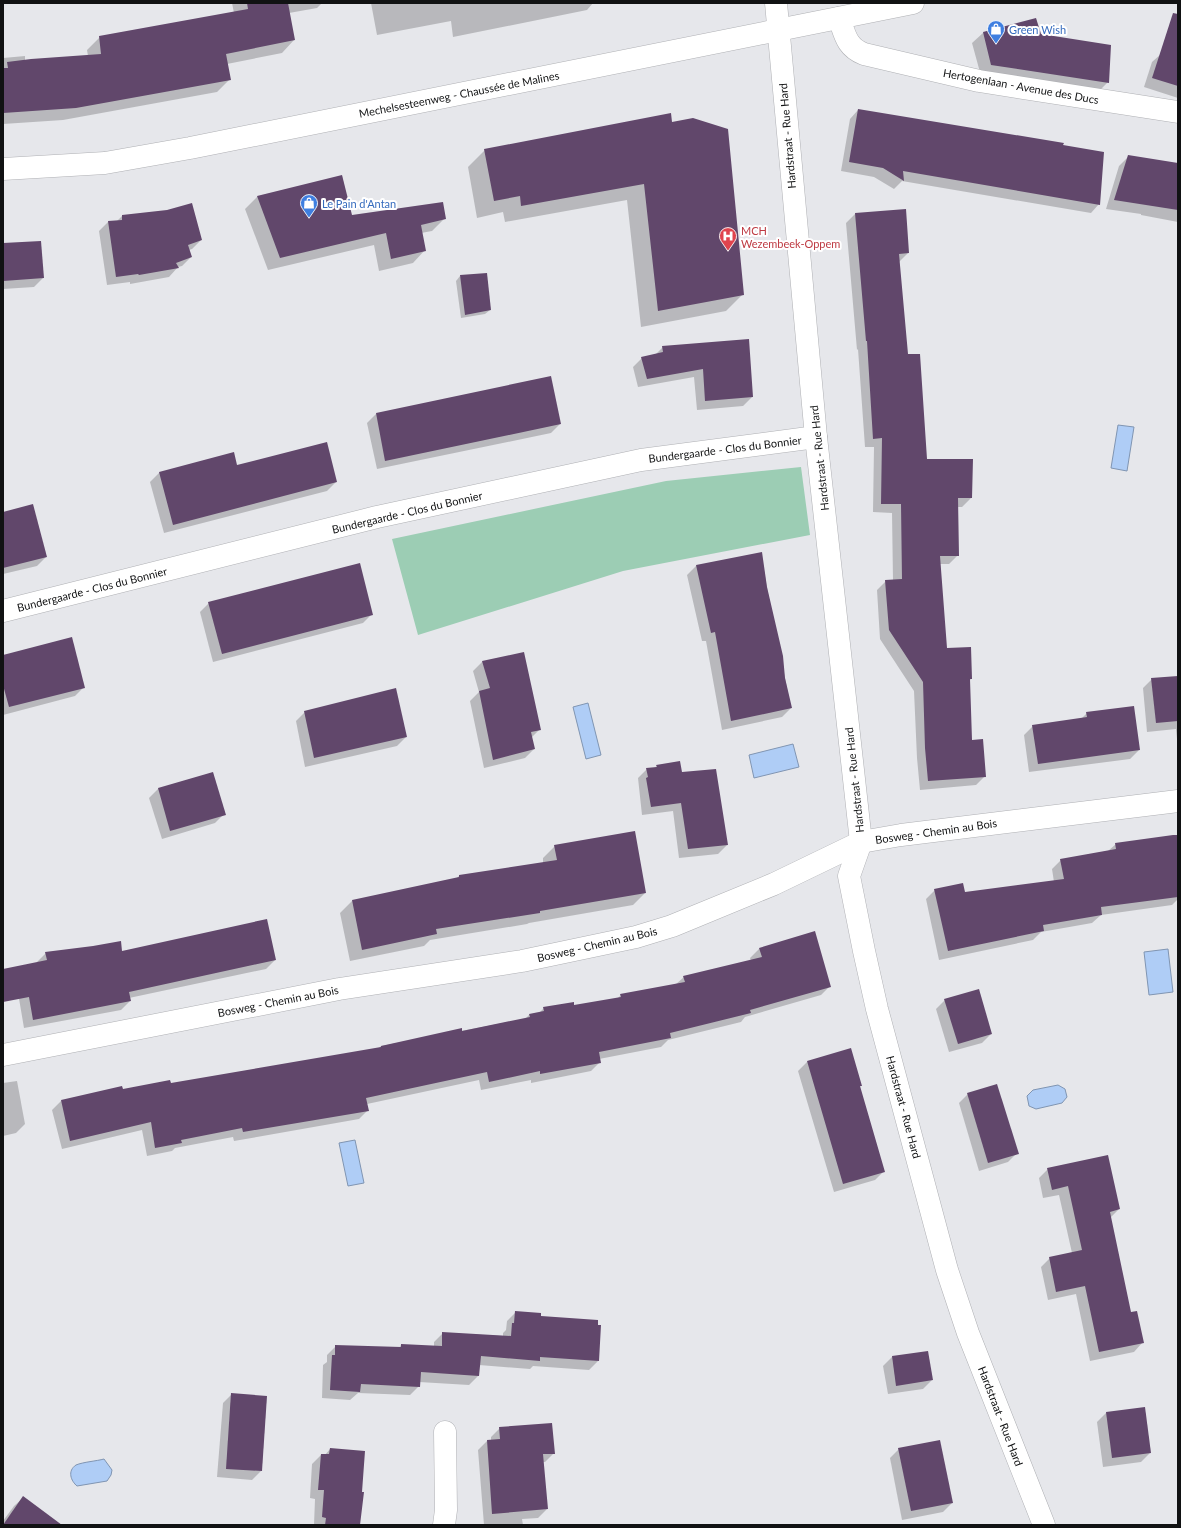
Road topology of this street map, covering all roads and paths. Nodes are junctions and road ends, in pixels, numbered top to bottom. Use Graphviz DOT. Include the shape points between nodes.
graph roads {
  1 [pos="776,3"];
  2 [pos="913,3"];
  3 [pos="839,18"];
  4 [pos="777,31"];
  5 [pos="1178,112"];
  6 [pos="3,169"];
  7 [pos="816,437"];
  8 [pos="3,611"];
  9 [pos="1178,801"];
  10 [pos="861,842"];
  11 [pos="3,1055"];
  12 [pos="445,1432"];
  13 [pos="444,1525"];
  14 [pos="1044,1525"];
  1 -- 4 [label="street, Hardstraat - Rue Hard"];
  2 -- 3 [label="street, Mechelsesteenweg - Chaussée de Malines"];
  3 -- 4 [label="street, Mechelsesteenweg - Chaussée de Malines"];
  3 -- 5 [label="street, Hertogenlaan - Avenue des Ducs" via="850,45 864,54 979,81"];
  4 -- 6 [label="street, Mechelsesteenweg - Chaussée de Malines" via="138,158 105,163"];
  4 -- 7 [label="street, Hardstraat - Rue Hard"];
  7 -- 8 [label="street, Bundergaarde - Clos du Bonnier" via="641,460 377,517"];
  7 -- 10 [label="street, Hardstraat - Rue Hard"];
  9 -- 10 [label="street, Bosweg - Chemin au Bois"];
  10 -- 11 [label="street, Bosweg - Chemin au Bois" via="774,884 672,926 636,937 522,961 339,989"];
  10 -- 14 [label="street, Hardstraat - Rue Hard" via="849,876 877,1009 945,1263 968,1333"];
  12 -- 13 [label="street"];
}
